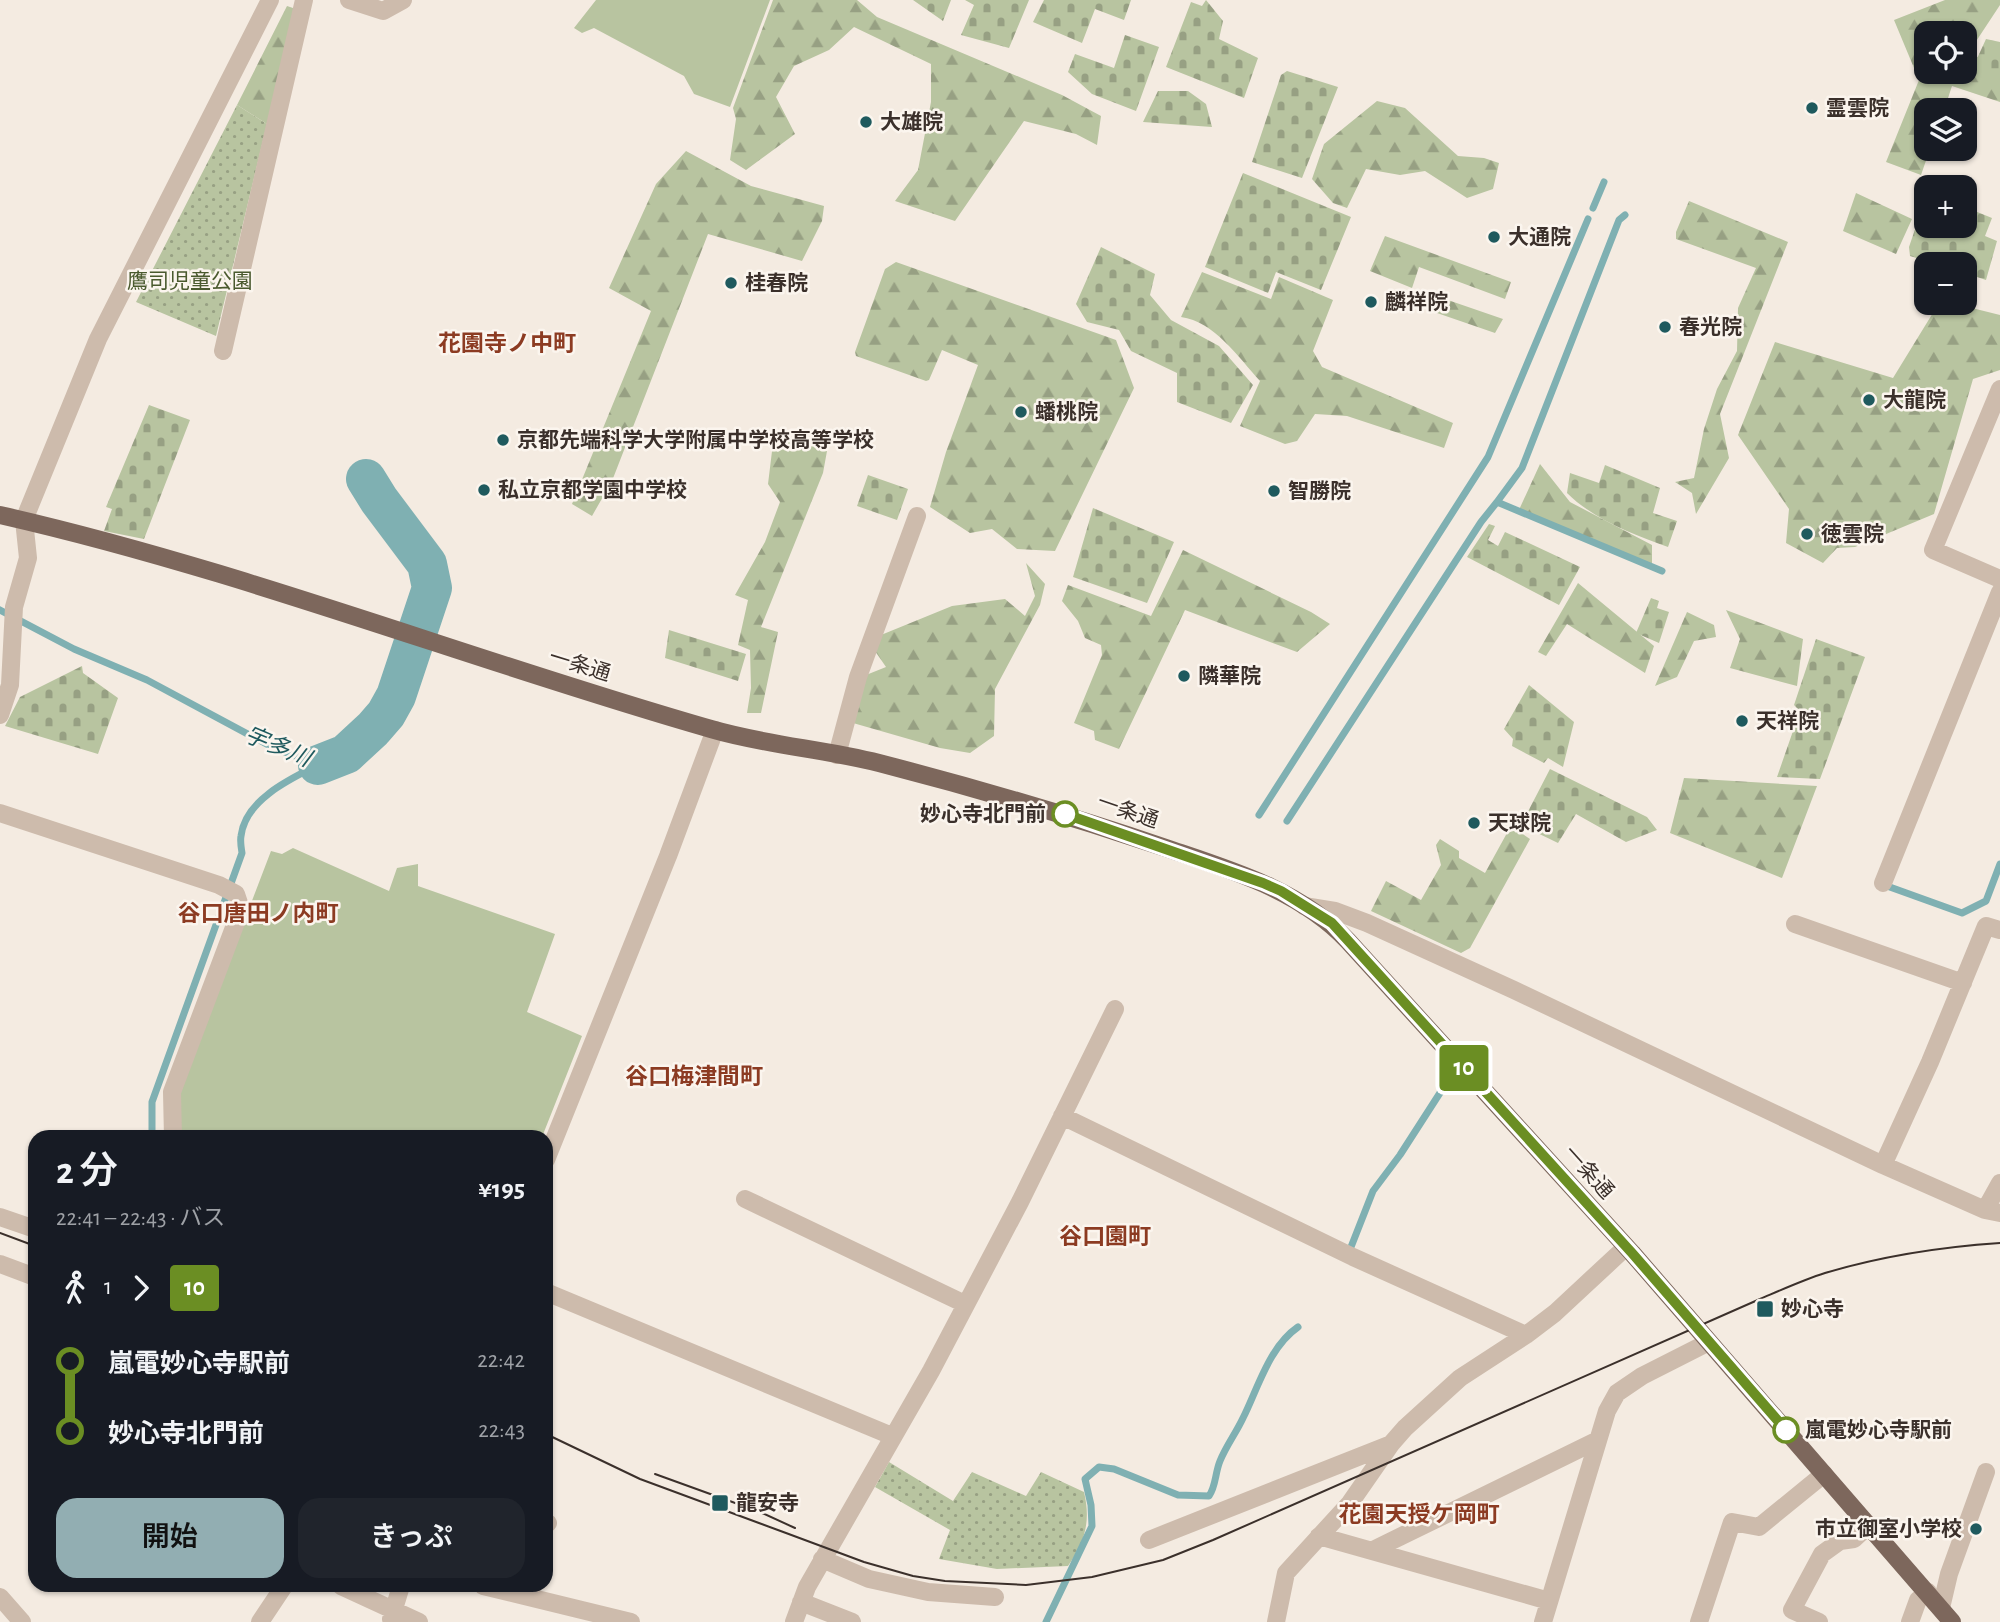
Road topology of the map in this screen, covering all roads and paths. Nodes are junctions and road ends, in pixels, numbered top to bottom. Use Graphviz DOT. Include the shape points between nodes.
graph roads {
  1 [pos="270,0"];
  2 [pos="304,0"];
  3 [pos="349,0"];
  4 [pos="403,0"];
  5 [pos="223,351"];
  6 [pos="2000,389"];
  7 [pos="0,515"];
  8 [pos="917,516"];
  9 [pos="24,520"];
  10 [pos="2000,579"];
  11 [pos="2000,592"];
  12 [pos="0,715"];
  13 [pos="715,730"];
  14 [pos="837,755"];
  15 [pos="0,813"];
  16 [pos="1883,883"];
  17 [pos="1304,906"];
  18 [pos="1795,924"];
  19 [pos="2000,930"];
  20 [pos="1963,983"];
  21 [pos="1115,1009"];
  22 [pos="1062,1116"];
  23 [pos="173,1130"];
  24 [pos="553,1143"];
  25 [pos="1883,1166"];
  26 [pos="2000,1183"];
  27 [pos="745,1199"];
  28 [pos="1993,1212"];
  29 [pos="0,1217"];
  30 [pos="28,1226"];
  31 [pos="1626,1247"];
  32 [pos="0,1264"];
  33 [pos="28,1274"];
  34 [pos="553,1295"];
  35 [pos="965,1304"];
  36 [pos="1527,1335"];
  37 [pos="1709,1342"];
  38 [pos="892,1436"];
  39 [pos="1598,1440"];
  40 [pos="1391,1444"];
  41 [pos="1986,1472"];
  42 [pos="1824,1474"];
  43 [pos="1869,1525"];
  44 [pos="1319,1536"];
  45 [pos="1149,1540"];
  46 [pos="1373,1550"];
  47 [pos="822,1559"];
  48 [pos="280,1592"];
  49 [pos="351,1592"];
  50 [pos="399,1592"];
  51 [pos="508,1592"];
  52 [pos="1928,1592"];
  53 [pos="0,1597"];
  54 [pos="995,1597"];
  55 [pos="1549,1601"];
  56 [pos="801,1602"];
  57 [pos="1941,1608"];
  58 [pos="392,1616"];
  59 [pos="22,1622"];
  60 [pos="260,1622"];
  61 [pos="419,1622"];
  62 [pos="631,1622"];
  63 [pos="794,1622"];
  64 [pos="852,1622"];
  65 [pos="1278,1622"];
  66 [pos="1543,1622"];
  67 [pos="1699,1622"];
  68 [pos="1819,1622"];
  69 [pos="1910,1622"];
  70 [pos="1952,1622"];
  1 -- 9 [label="street" via="98,338"];
  2 -- 5 [label="street"];
  3 -- 4 [label="street" via="383,12"];
  6 -- 10 [label="street" via="1933,550"];
  7 -- 9 [label="main road, 一条通"];
  8 -- 14 [label="street" via="858,677"];
  9 -- 12 [label="street" via="28,558 15,615 10,685"];
  9 -- 13 [label="main road, 一条通" via="291,594"];
  11 -- 16 [label="street"];
  13 -- 14 [label="main road, 一条通"];
  13 -- 24 [label="street"];
  14 -- 17 [label="main road, 一条通" via="1066,814 1244,875"];
  15 -- 23 [label="street" via="236,894 241,909 172,1092"];
  17 -- 25 [label="street" via="1367,923"];
  17 -- 31 [label="main road, 一条通" via="1332,923"];
  18 -- 20 [label="street"];
  19 -- 20 [label="street" via="1986,926"];
  20 -- 25 [label="street"];
  21 -- 22 [label="street"];
  22 -- 35 [label="street"];
  22 -- 36 [label="street" via="1353,1257"];
  25 -- 28 [label="street"];
  26 -- 28 [label="street"];
  27 -- 35 [label="street"];
  29 -- 30 [label="street"];
  31 -- 36 [label="street"];
  31 -- 37 [label="main road, 一条通"];
  32 -- 33 [label="street"];
  34 -- 38 [label="street"];
  35 -- 38 [label="street"];
  36 -- 40 [label="street" via="1460,1378"];
  37 -- 39 [label="street" via="1617,1393"];
  37 -- 42 [label="main road, 一条通"];
  38 -- 47 [label="street"];
  39 -- 46 [label="street"];
  39 -- 55 [label="street"];
  40 -- 44 [label="street" via="1350,1503"];
  40 -- 45 [label="street"];
  41 -- 57 [label="street"];
  42 -- 43 [label="main road, 一条通"];
  42 -- 67 [label="street" via="1759,1527 1732,1522"];
  43 -- 52 [label="main road, 一条通"];
  43 -- 68 [label="street" via="1854,1539 1840,1541 1822,1554 1792,1610"];
  44 -- 46 [label="street"];
  44 -- 65 [label="street" via="1286,1573"];
  46 -- 55 [label="street"];
  47 -- 54 [label="street" via="869,1579 928,1592"];
  47 -- 56 [label="street"];
  48 -- 60 [label="street"];
  49 -- 58 [label="street"];
  50 -- 58 [label="street"];
  51 -- 62 [label="street"];
  52 -- 57 [label="main road, 一条通"];
  52 -- 69 [label="street" via="1918,1601"];
  53 -- 59 [label="street"];
  55 -- 66 [label="street"];
  56 -- 63 [label="street"];
  56 -- 64 [label="street"];
  57 -- 70 [label="main road, 一条通"];
  58 -- 61 [label="street"];
}
